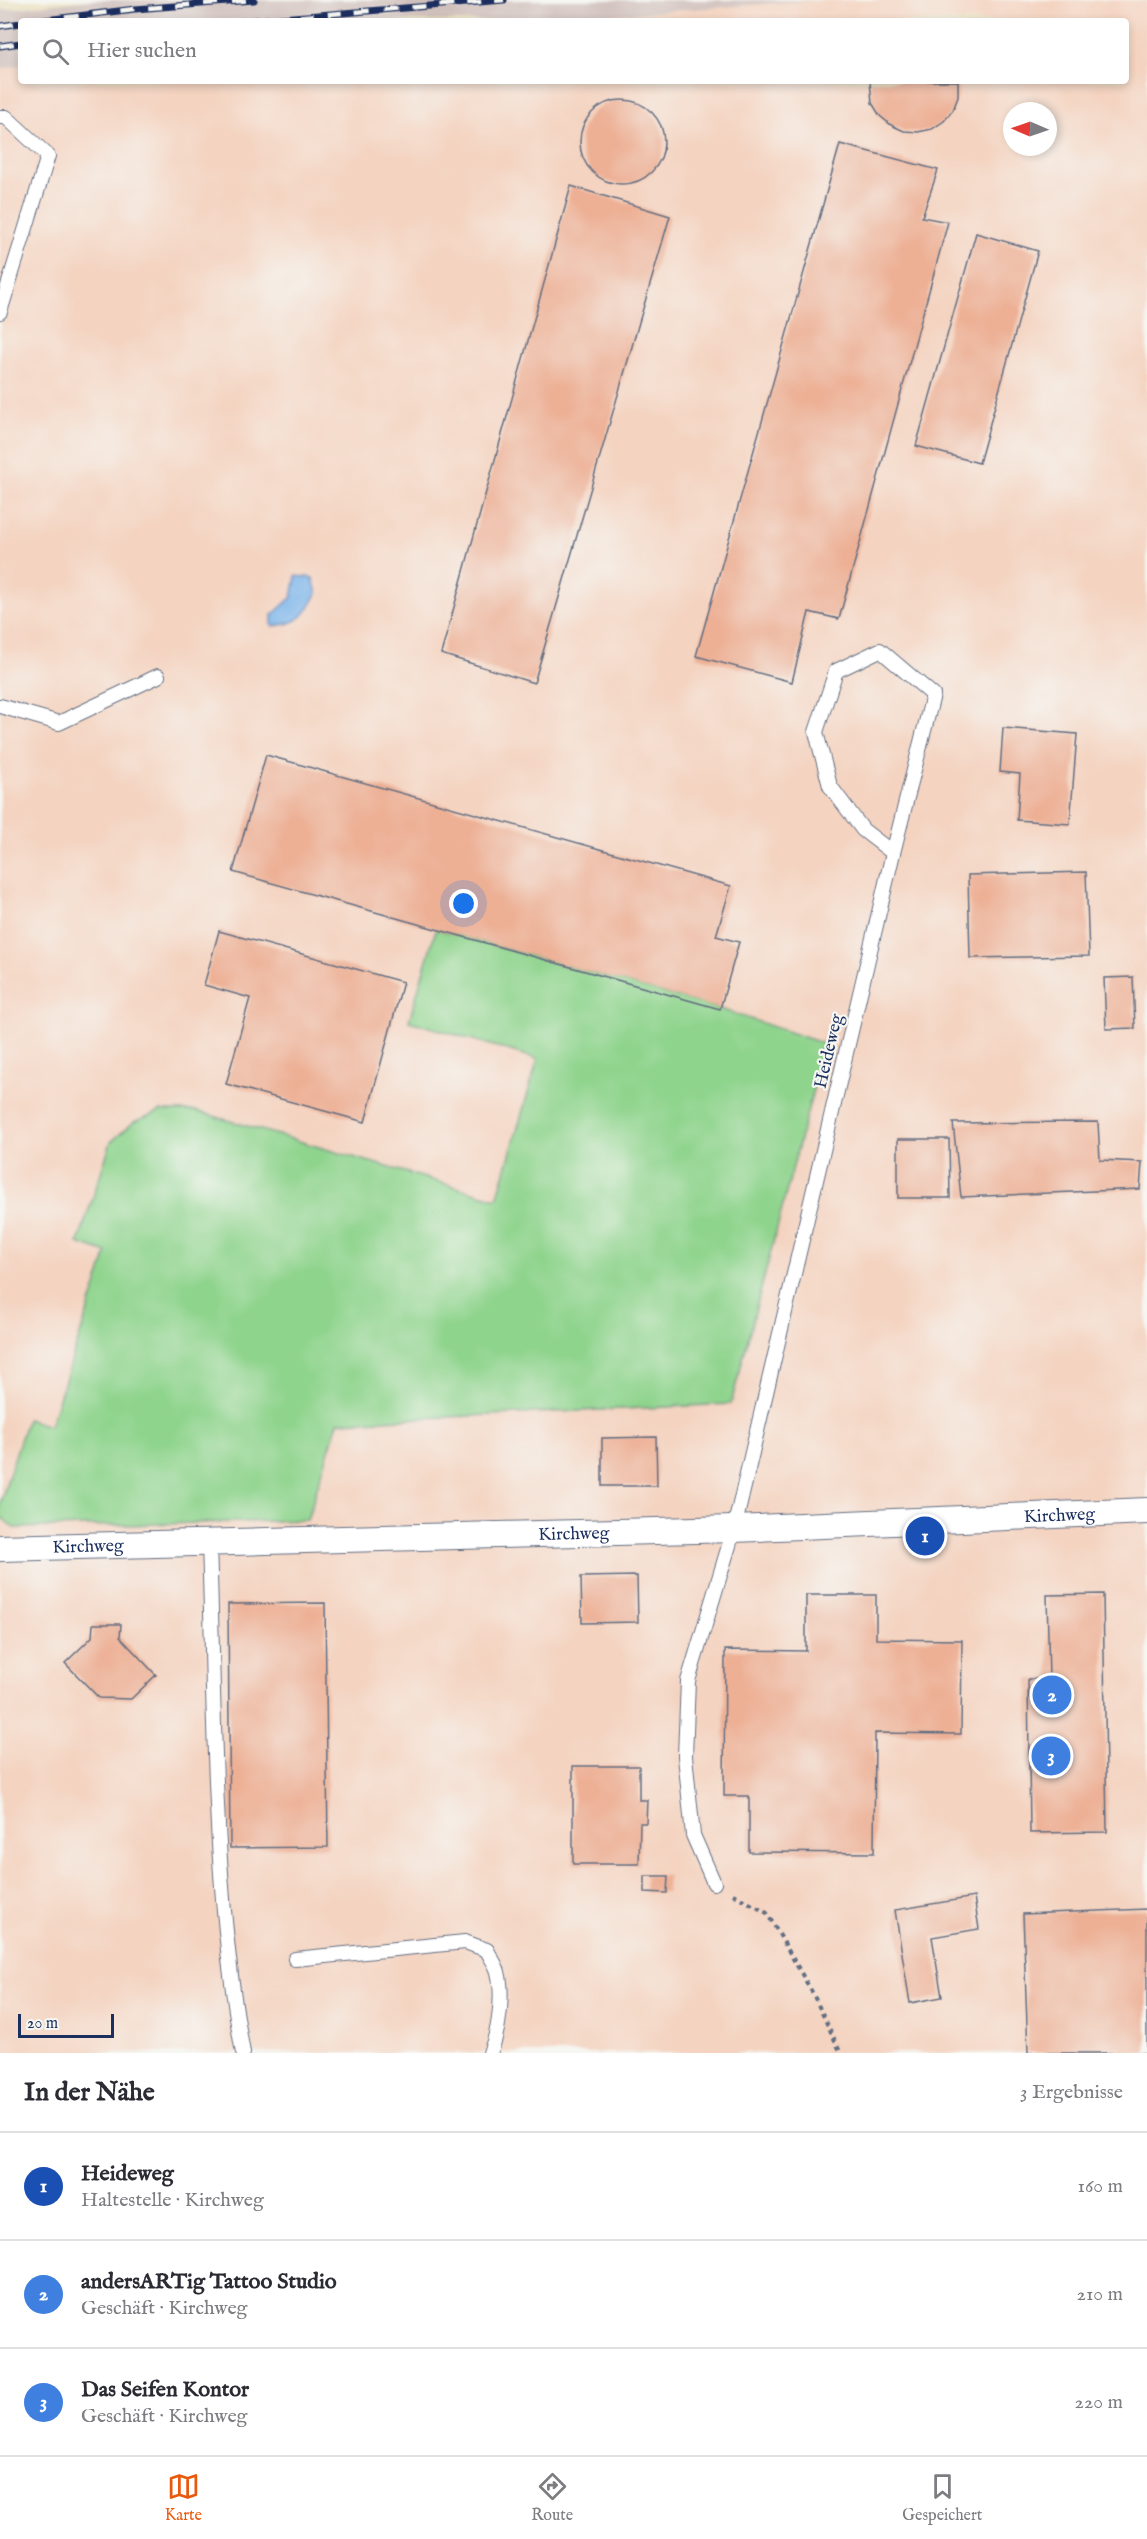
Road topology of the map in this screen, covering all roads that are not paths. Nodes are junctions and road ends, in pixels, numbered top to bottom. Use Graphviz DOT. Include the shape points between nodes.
graph roads {
  1 [pos="0,117"];
  2 [pos="0,312"];
  3 [pos="158,676"];
  4 [pos="0,706"];
  5 [pos="893,853"];
  6 [pos="1147,1511"];
  7 [pos="734,1529"];
  8 [pos="209,1543"];
  9 [pos="0,1548"];
  10 [pos="714,1883"];
  11 [pos="295,1959"];
  12 [pos="243,2053"];
  13 [pos="490,2053"];
  1 -- 2 [label="lane" via="6,117 48,156"];
  3 -- 4 [label="lane" via="59,723"];
  5 -- 5 [label="lane, Heideweg" via="933,695 880,650 836,671 816,732 830,786 863,830"];
  5 -- 7 [label="lane, Heideweg"];
  6 -- 7 [label="street, Kirchweg"];
  7 -- 8 [label="street, Kirchweg"];
  7 -- 10 [label="lane, Heideweg" via="688,1681 685,1756 693,1835"];
  8 -- 9 [label="street, Kirchweg"];
  8 -- 12 [label="lane" via="220,1880 232,1994"];
  11 -- 13 [label="lane" via="465,1942 486,1950 498,1971 500,1994"];
}
